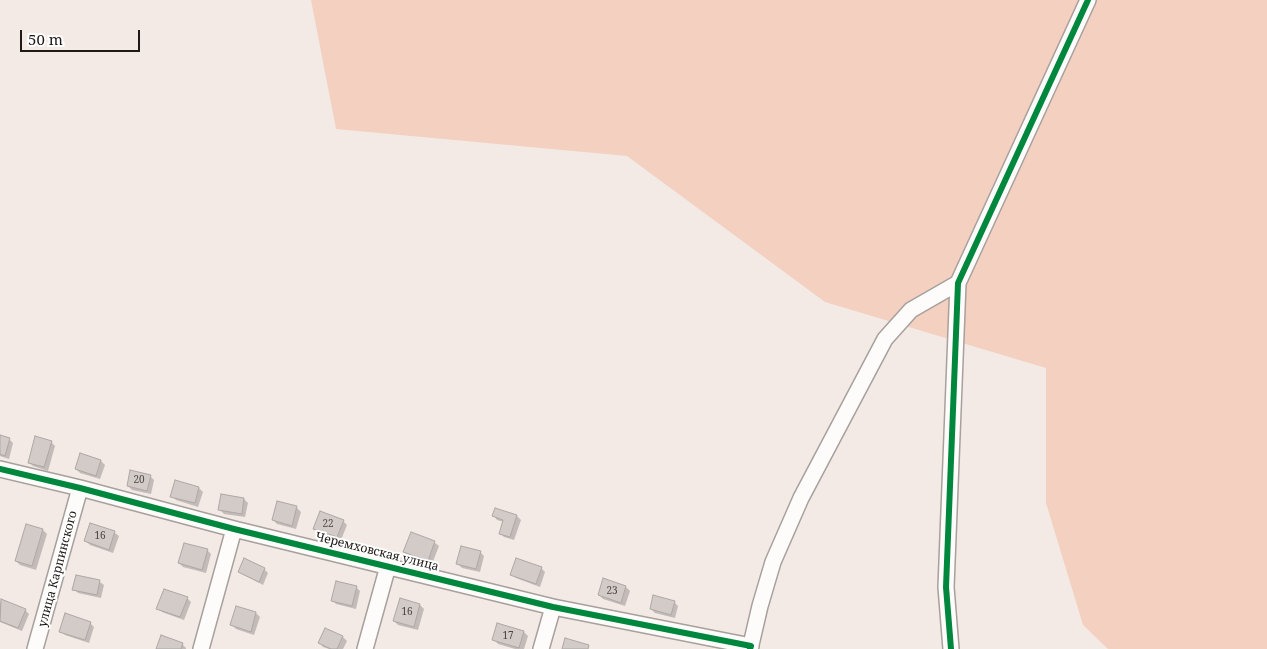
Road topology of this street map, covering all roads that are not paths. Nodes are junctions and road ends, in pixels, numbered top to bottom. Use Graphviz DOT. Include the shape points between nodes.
graph roads {
  1 [pos="1088,0"];
  2 [pos="958,283"];
  3 [pos="0,469"];
  4 [pos="80,488"];
  5 [pos="234,529"];
  6 [pos="388,566"];
  7 [pos="553,606"];
  8 [pos="750,647"];
  9 [pos="35,649"];
  10 [pos="201,649"];
  11 [pos="365,649"];
  12 [pos="541,649"];
  13 [pos="951,649"];
  1 -- 2 [label="street"];
  2 -- 8 [label="street" via="911,310 885,339 801,498 773,562"];
  2 -- 13 [label="street" via="946,587"];
  3 -- 4 [label="street, Черемховская улица"];
  4 -- 5 [label="street, Черемховская улица"];
  4 -- 9 [label="street, улица Карпинского"];
  5 -- 6 [label="street, Черемховская улица"];
  5 -- 10 [label="street"];
  6 -- 7 [label="street, Черемховская улица"];
  6 -- 11 [label="street"];
  7 -- 8 [label="street, Черемховская улица"];
  7 -- 12 [label="street"];
}
